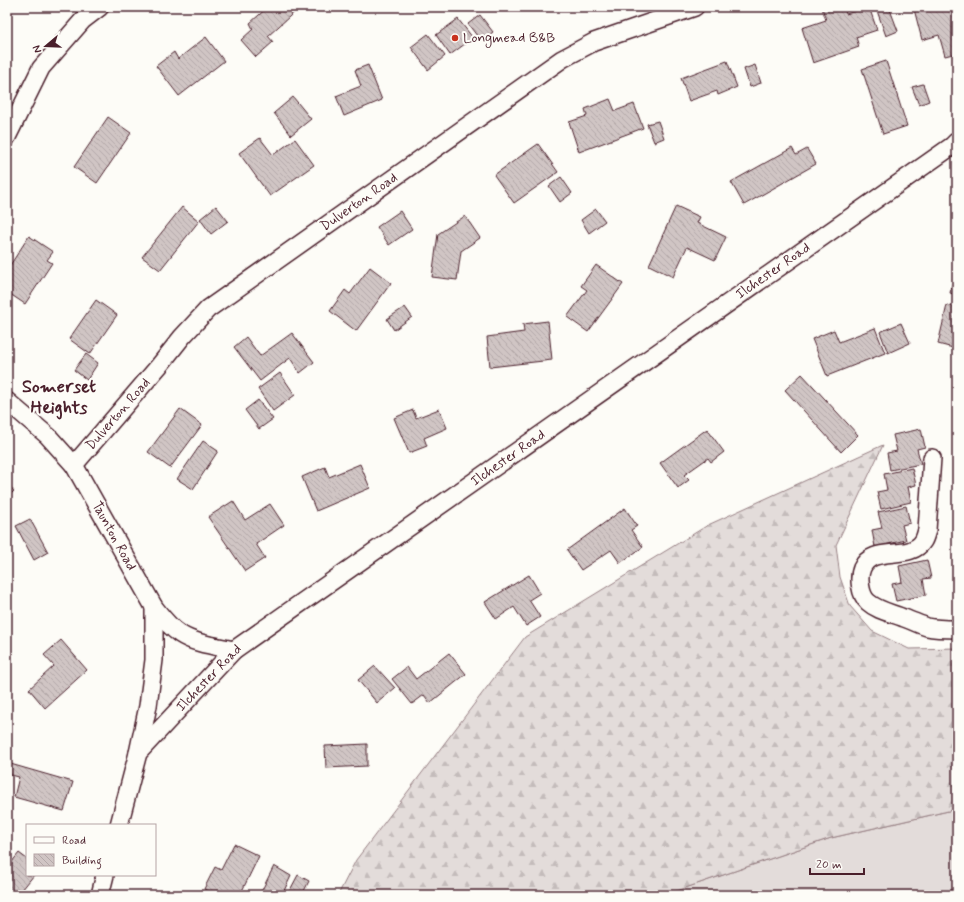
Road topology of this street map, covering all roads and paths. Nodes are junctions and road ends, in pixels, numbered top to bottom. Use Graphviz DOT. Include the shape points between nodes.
graph roads {
  1 [pos="100,7"];
  2 [pos="695,7"];
  3 [pos="7,137"];
  4 [pos="957,141"];
  5 [pos="7,401"];
  6 [pos="932,458"];
  7 [pos="74,464"];
  8 [pos="154,606"];
  9 [pos="957,629"];
  10 [pos="234,650"];
  11 [pos="138,753"];
  12 [pos="119,824"];
  13 [pos="105,876"];
  14 [pos="100,895"];
  1 -- 3 [label="street" via="83,20 41,68"];
  2 -- 7 [label="street, Dulverton Road" via="594,42 562,59 208,309 182,336"];
  4 -- 10 [label="street, Ilchester Road"];
  5 -- 7 [label="street, Taunton Road" via="48,436"];
  6 -- 9 [label="street" via="927,530 923,541 909,551 881,554 866,561 862,568 860,584 867,601 879,610 928,627"];
  7 -- 8 [label="street, Taunton Road"];
  8 -- 10 [label="street, Taunton Road" via="179,634 195,641"];
  8 -- 11 [label="street" via="154,660"];
  10 -- 11 [label="street, Ilchester Road"];
  11 -- 12 [label="street, Ilchester Road"];
  13 -- 14 [label="street"];
}
